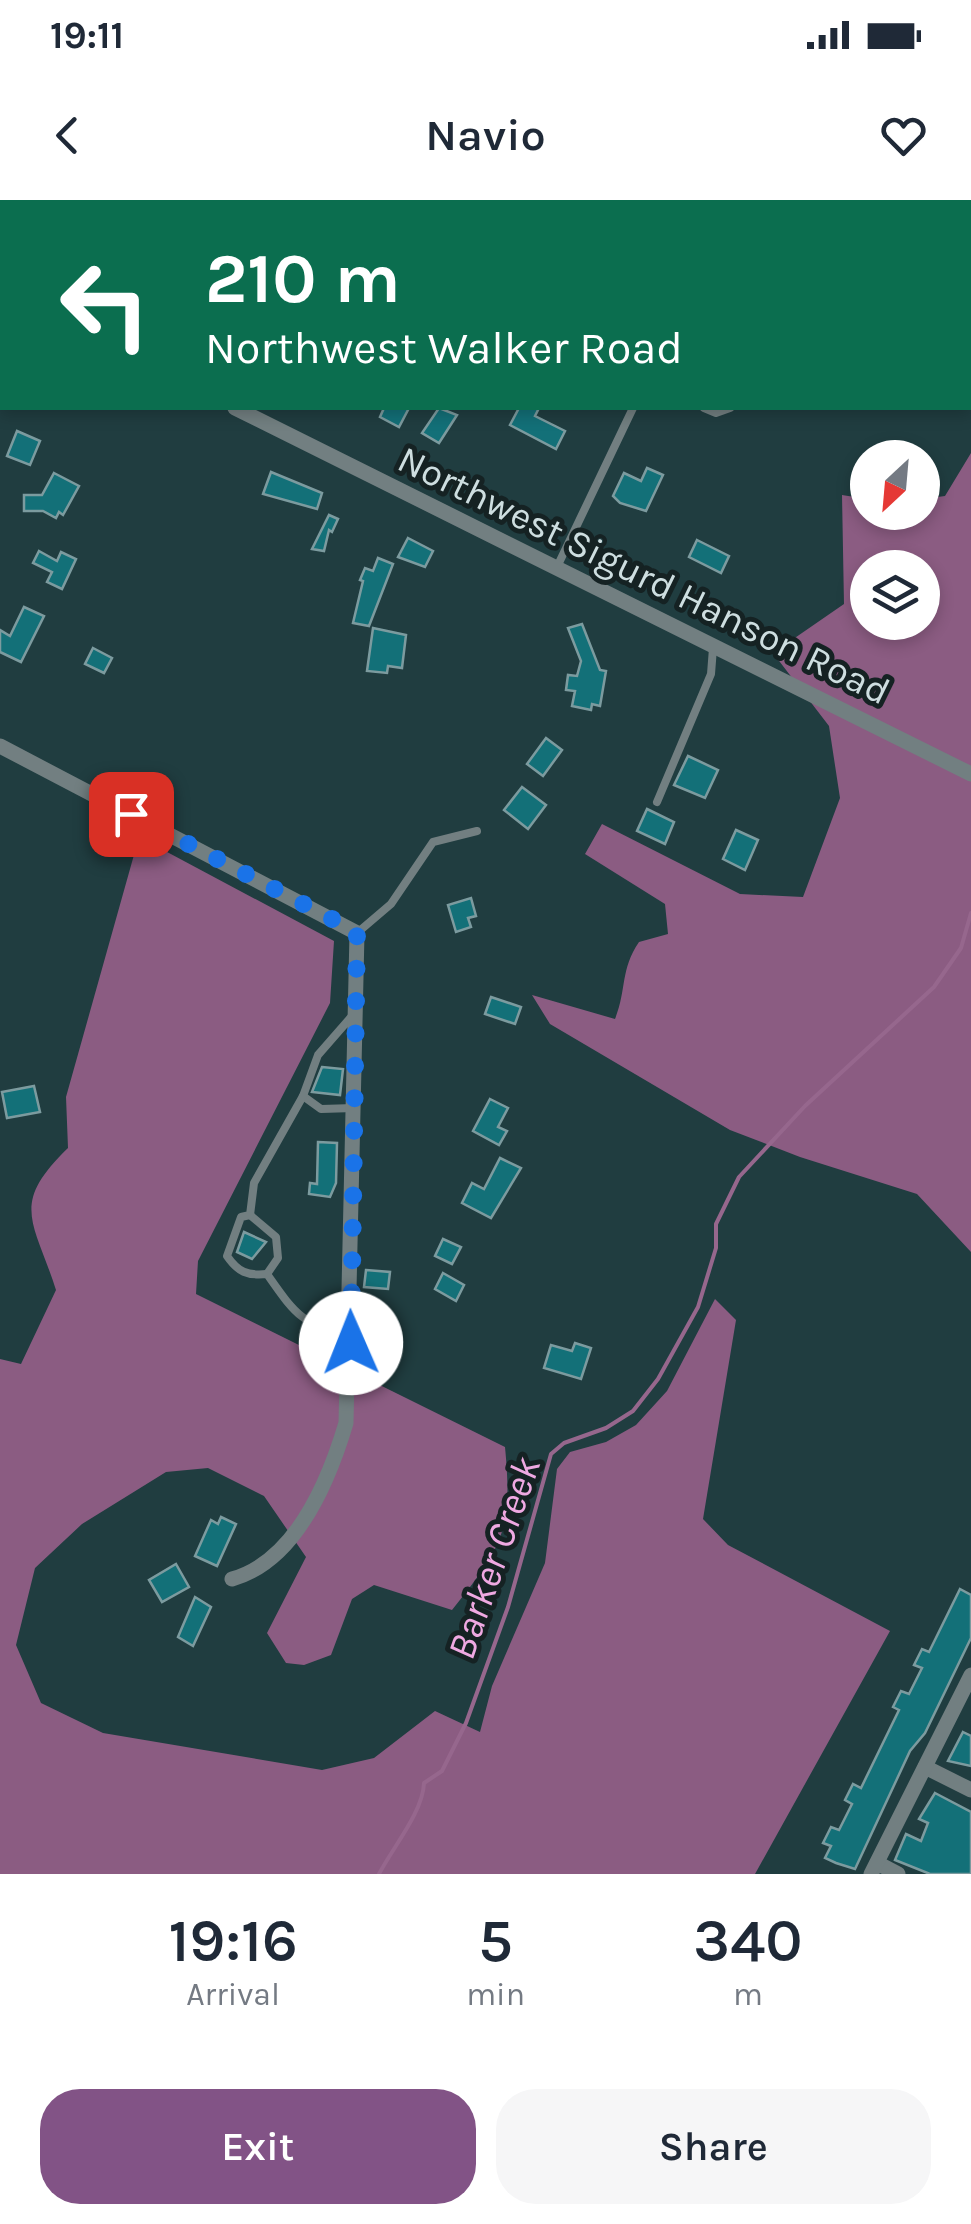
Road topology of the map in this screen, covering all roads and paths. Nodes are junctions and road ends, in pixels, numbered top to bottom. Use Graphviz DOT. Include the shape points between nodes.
graph roads {
  1 [pos="239,410"];
  2 [pos="633,410"];
  3 [pos="557,567"];
  4 [pos="714,644"];
  5 [pos="0,746"];
  6 [pos="971,774"];
  7 [pos="658,802"];
  8 [pos="477,831"];
  9 [pos="357,932"];
  10 [pos="356,1012"];
  11 [pos="303,1096"];
  12 [pos="354,1108"];
  13 [pos="250,1215"];
  14 [pos="267,1274"];
  15 [pos="350,1336"];
  16 [pos="232,1579"];
  17 [pos="971,1675"];
  18 [pos="925,1767"];
  19 [pos="971,1790"];
  20 [pos="874,1869"];
  21 [pos="898,1874"];
  1 -- 3 [label="street, Northwest Sigurd Hanson Road"];
  2 -- 3 [label="lane"];
  3 -- 4 [label="street, Northwest Sigurd Hanson Road"];
  4 -- 6 [label="street, Northwest Sigurd Hanson Road"];
  4 -- 7 [label="lane" via="710,674"];
  5 -- 9 [label="street"];
  8 -- 9 [label="lane" via="433,842 391,904"];
  9 -- 10 [label="street"];
  10 -- 11 [label="lane" via="318,1055"];
  10 -- 12 [label="street"];
  11 -- 12 [label="lane" via="320,1109"];
  11 -- 13 [label="lane" via="254,1183"];
  12 -- 15 [label="street"];
  13 -- 14 [label="lane" via="276,1237 278,1258"];
  13 -- 14 [label="lane" via="241,1217 228,1256 250,1276"];
  14 -- 15 [label="lane" via="303,1321"];
  15 -- 16 [label="street" via="346,1423 331,1474 282,1544 251,1574"];
  17 -- 18 [label="street"];
  18 -- 19 [label="street"];
  18 -- 20 [label="street"];
  20 -- 21 [label="street"];
}
